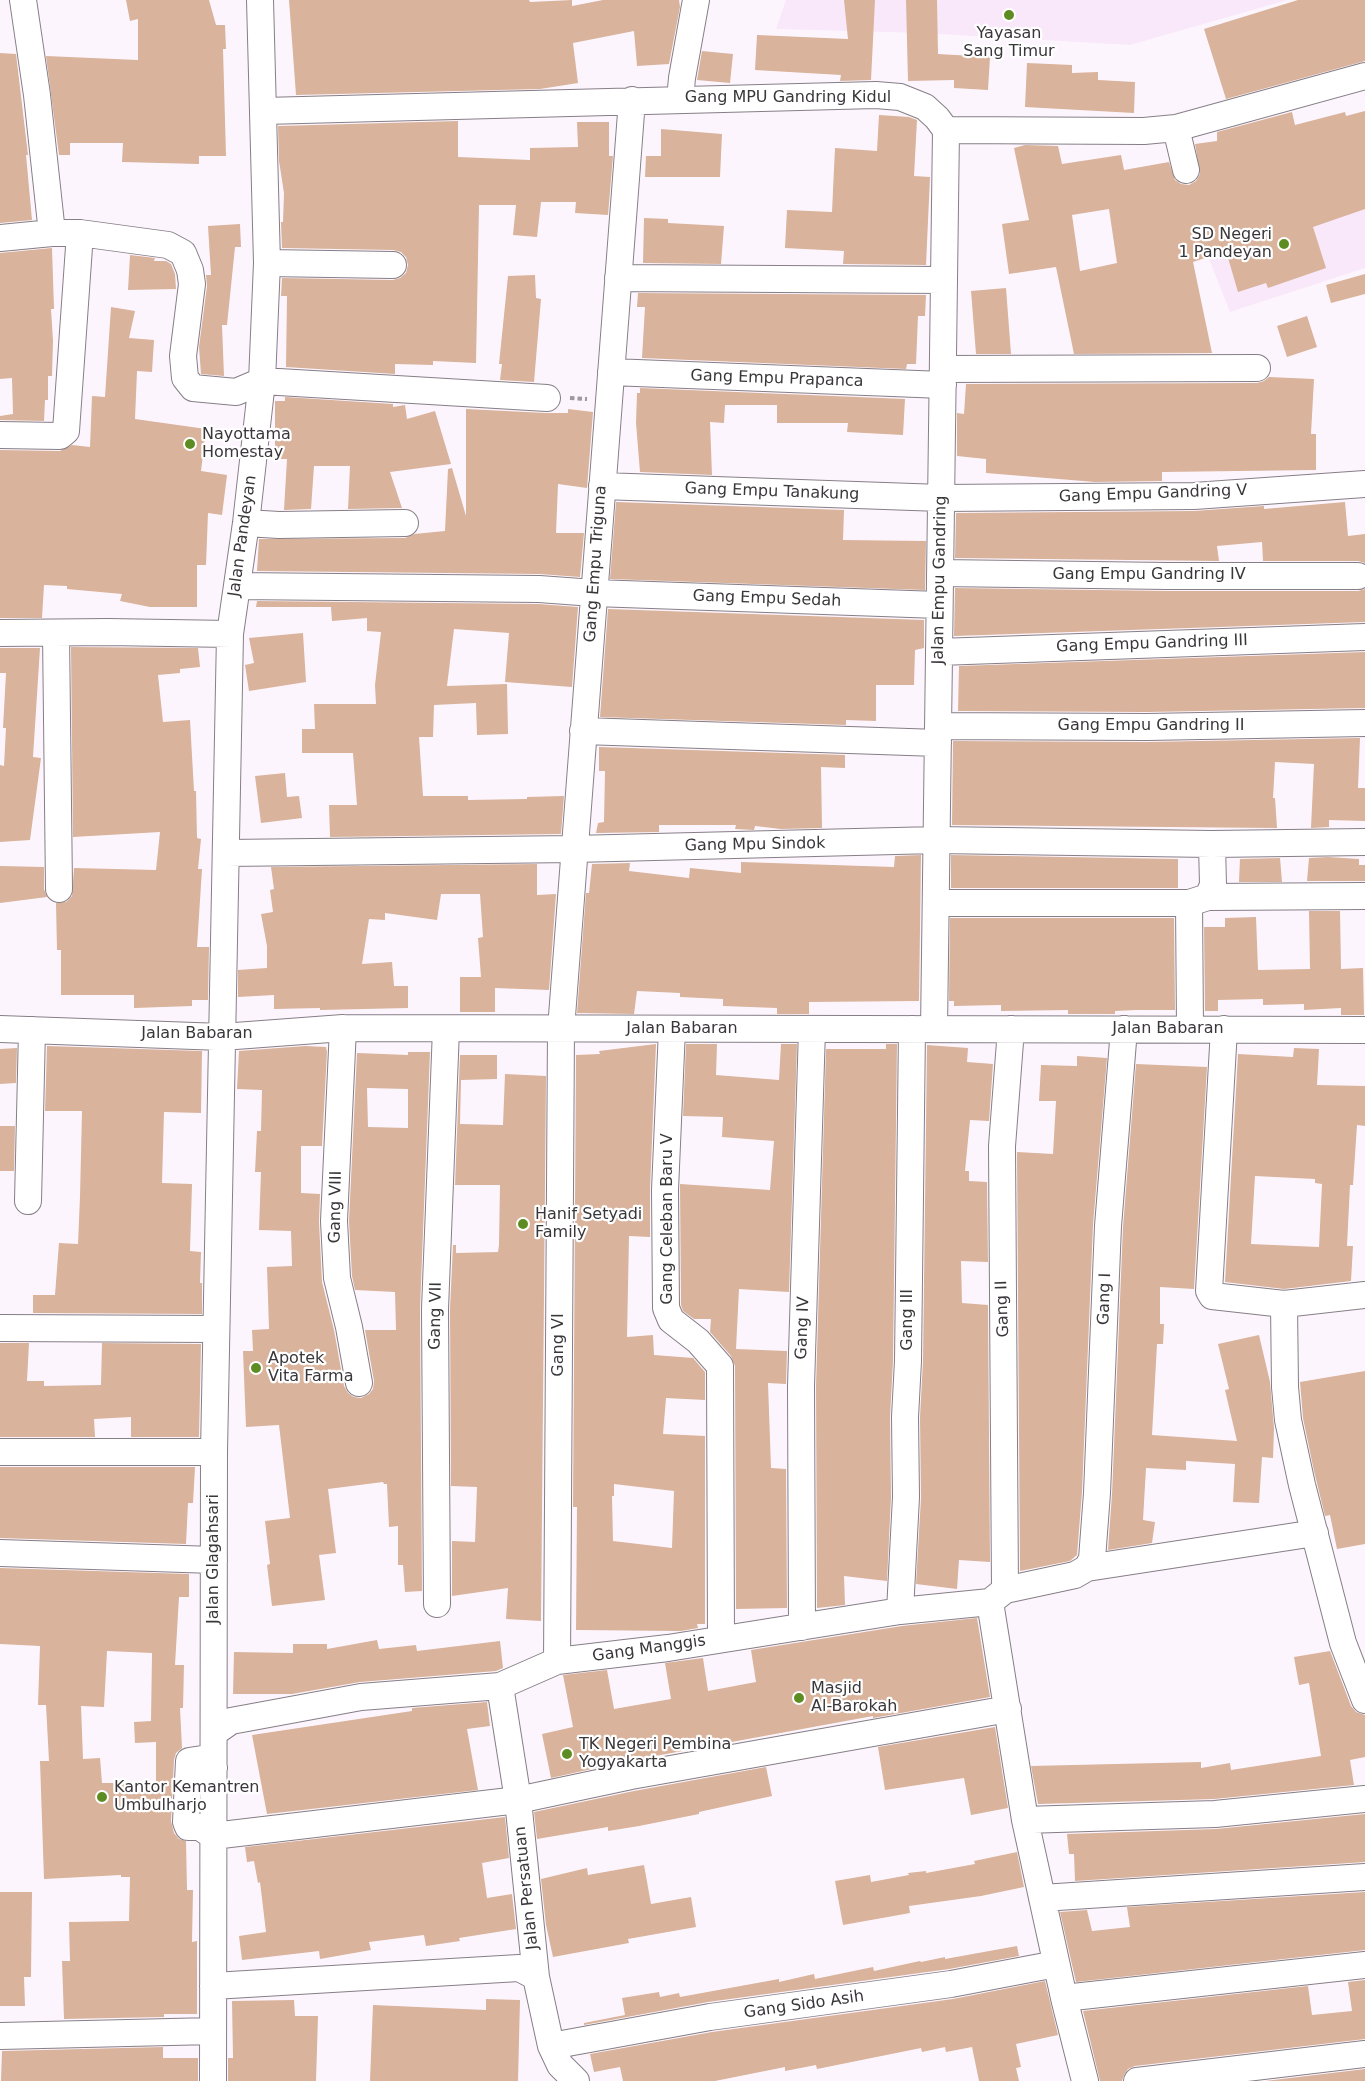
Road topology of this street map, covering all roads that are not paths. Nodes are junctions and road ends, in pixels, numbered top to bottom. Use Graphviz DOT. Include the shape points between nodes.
graph roads {
  1 [pos="23,0"];
  2 [pos="260,0"];
  3 [pos="696,0"];
  4 [pos="1365,76"];
  5 [pos="680,99"];
  6 [pos="632,100"];
  7 [pos="264,111"];
  8 [pos="1176,128"];
  9 [pos="946,130"];
  10 [pos="1186,170"];
  11 [pos="52,233"];
  12 [pos="80,233"];
  13 [pos="0,238"];
  14 [pos="267,263"];
  15 [pos="393,265"];
  16 [pos="618,278"];
  17 [pos="944,280"];
  18 [pos="1257,368"];
  19 [pos="611,372"];
  20 [pos="943,377"];
  21 [pos="262,381"];
  22 [pos="548,398"];
  23 [pos="0,435"];
  24 [pos="1365,484"];
  25 [pos="602,486"];
  26 [pos="941,498"];
  27 [pos="246,523"];
  28 [pos="405,523"];
  29 [pos="940,573"];
  30 [pos="1358,576"];
  31 [pos="237,586"];
  32 [pos="594,593"];
  33 [pos="939,605"];
  34 [pos="0,633"];
  35 [pos="56,633"];
  36 [pos="230,634"];
  37 [pos="1365,637"];
  38 [pos="939,652"];
  39 [pos="1365,723"];
  40 [pos="584,731"];
  41 [pos="938,735"];
  42 [pos="936,840"];
  43 [pos="1365,842"];
  44 [pos="1212,843"];
  45 [pos="574,849"];
  46 [pos="226,853"];
  47 [pos="59,890"];
  48 [pos="1365,896"];
  49 [pos="1199,900"];
  50 [pos="936,903"];
  51 [pos="343,1028"];
  52 [pos="0,1029"];
  53 [pos="446,1029"];
  54 [pos="561,1029"];
  55 [pos="672,1029"];
  56 [pos="812,1029"];
  57 [pos="923,1029"];
  58 [pos="1011,1029"];
  59 [pos="1124,1029"];
  60 [pos="1190,1029"];
  61 [pos="1224,1029"];
  62 [pos="32,1030"];
  63 [pos="1365,1030"];
  64 [pos="222,1037"];
  65 [pos="28,1201"];
  66 [pos="1365,1295"];
  67 [pos="1284,1304"];
  68 [pos="0,1328"];
  69 [pos="216,1329"];
  70 [pos="359,1383"];
  71 [pos="0,1452"];
  72 [pos="214,1452"];
  73 [pos="1315,1533"];
  74 [pos="0,1552"];
  75 [pos="214,1560"];
  76 [pos="1087,1568"];
  77 [pos="998,1596"];
  78 [pos="438,1604"];
  79 [pos="900,1611"];
  80 [pos="802,1627"];
  81 [pos="721,1639"];
  82 [pos="1354,1642"];
  83 [pos="557,1660"];
  84 [pos="500,1686"];
  85 [pos="1365,1701"];
  86 [pos="1008,1709"];
  87 [pos="214,1733"];
  88 [pos="1365,1799"];
  89 [pos="518,1800"];
  90 [pos="1025,1820"];
  91 [pos="213,1836"];
  92 [pos="1365,1877"];
  93 [pos="1042,1898"];
  94 [pos="1056,1964"];
  95 [pos="1365,1965"];
  96 [pos="536,1977"];
  97 [pos="213,1986"];
  98 [pos="1064,1998"];
  99 [pos="213,2031"];
  100 [pos="0,2036"];
  101 [pos="551,2046"];
  102 [pos="1365,2054"];
  103 [pos="213,2081"];
  104 [pos="576,2081"];
  105 [pos="1085,2081"];
  106 [pos="1137,2081"];
  1 -- 11 [label="street"];
  2 -- 7 [label="street, Jalan Pandeyan"];
  3 -- 5 [label="street"];
  4 -- 8 [label="street"];
  5 -- 6 [label="street, Gang MPU Gandring Kidul"];
  5 -- 9 [label="street, Gang MPU Gandring Kidul" via="887,95 925,107"];
  6 -- 7 [label="street, Gang MPU Gandring Kidul"];
  6 -- 16 [label="street, Gang Empu Triguna"];
  7 -- 14 [label="street, Jalan Pandeyan"];
  8 -- 9 [label="street"];
  8 -- 10 [label="street"];
  9 -- 17 [label="street, Jalan Empu Gandring"];
  11 -- 12 [label="street"];
  11 -- 13 [label="street"];
  12 -- 21 [label="street" via="168,245 183,253 192,285 183,356 185,378 193,388 236,392"];
  12 -- 23 [label="street" via="66,432 60,436"];
  14 -- 15 [label="street"];
  14 -- 21 [label="street, Jalan Pandeyan"];
  16 -- 17 [label="street"];
  16 -- 19 [label="street, Gang Empu Triguna"];
  17 -- 20 [label="street, Jalan Empu Gandring"];
  18 -- 20 [label="street, Gang Empu Prapanca"];
  19 -- 20 [label="street, Gang Empu Prapanca"];
  19 -- 25 [label="street, Gang Empu Triguna"];
  20 -- 26 [label="street, Jalan Empu Gandring"];
  21 -- 22 [label="street"];
  21 -- 27 [label="street, Jalan Pandeyan"];
  24 -- 26 [label="street, Gang Empu Gandring V" via="1194,496"];
  25 -- 26 [label="street, Gang Empu Tanakung"];
  25 -- 32 [label="street, Gang Empu Triguna"];
  26 -- 29 [label="street, Jalan Empu Gandring"];
  27 -- 28 [label="street"];
  27 -- 31 [label="street, Jalan Pandeyan"];
  29 -- 30 [label="street, Gang Empu Gandring IV"];
  29 -- 33 [label="street, Jalan Empu Gandring"];
  31 -- 32 [label="street, Gang Empu Sedah"];
  31 -- 36 [label="street, Jalan Pandeyan"];
  32 -- 33 [label="street, Gang Empu Sedah"];
  32 -- 40 [label="street, Gang Empu Triguna"];
  33 -- 38 [label="street, Jalan Empu Gandring"];
  34 -- 35 [label="street"];
  35 -- 36 [label="street"];
  35 -- 47 [label="street"];
  36 -- 46 [label="street, Jalan Pandeyan"];
  37 -- 38 [label="street, Gang Empu Gandring III"];
  38 -- 41 [label="street, Jalan Empu Gandring"];
  39 -- 41 [label="street, Gang Empu Gandring II"];
  40 -- 41 [label="street, Gang Empu Gandring II"];
  40 -- 45 [label="street, Gang Empu Triguna"];
  41 -- 42 [label="street, Jalan Empu Gandring"];
  42 -- 44 [label="street, Gang Mpu Sindok"];
  42 -- 45 [label="street, Gang Mpu Sindok"];
  42 -- 50 [label="street, Jalan Empu Gandring"];
  43 -- 44 [label="street, Gang Mpu Sindok"];
  44 -- 49 [label="street" via="1213,885"];
  45 -- 46 [label="street, Gang Mpu Sindok"];
  45 -- 54 [label="street, Gang Empu Triguna"];
  46 -- 64 [label="street, Jalan Pandeyan"];
  48 -- 49 [label="street"];
  49 -- 50 [label="street"];
  49 -- 60 [label="street"];
  50 -- 57 [label="street, Jalan Empu Gandring"];
  51 -- 53 [label="street, Jalan Babaran"];
  51 -- 64 [label="street, Jalan Babaran"];
  51 -- 70 [label="street, Gang VIII" via="334,1221 337,1278"];
  52 -- 62 [label="street, Jalan Babaran"];
  53 -- 54 [label="street, Jalan Babaran"];
  53 -- 78 [label="street, Gang VII" via="435,1309"];
  54 -- 55 [label="street, Jalan Babaran"];
  54 -- 83 [label="street, Gang VI"];
  55 -- 56 [label="street, Jalan Babaran"];
  55 -- 81 [label="street, Gang Celeban Baru V" via="666,1308 671,1320 698,1341 720,1366"];
  56 -- 57 [label="street, Jalan Babaran"];
  56 -- 80 [label="street, Gang IV" via="801,1386"];
  57 -- 58 [label="street, Jalan Babaran"];
  57 -- 79 [label="street, Gang III"];
  58 -- 59 [label="street, Jalan Babaran"];
  58 -- 77 [label="street, Gang II" via="1002,1146"];
  59 -- 60 [label="street, Jalan Babaran"];
  59 -- 76 [label="street, Gang I" via="1108,1214 1097,1493 1092,1559"];
  60 -- 61 [label="street, Jalan Babaran"];
  61 -- 63 [label="street, Jalan Babaran"];
  61 -- 67 [label="street" via="1209,1291 1212,1296"];
  62 -- 64 [label="street, Jalan Babaran"];
  62 -- 65 [label="street"];
  64 -- 69 [label="street, Jalan Glagahsari"];
  66 -- 67 [label="street"];
  67 -- 73 [label="street" via="1288,1420"];
  68 -- 69 [label="street"];
  69 -- 72 [label="street, Jalan Glagahsari"];
  71 -- 72 [label="street"];
  72 -- 75 [label="street, Jalan Glagahsari"];
  73 -- 76 [label="street, Gang Manggis"];
  73 -- 82 [label="street"];
  74 -- 75 [label="street"];
  75 -- 87 [label="street, Jalan Glagahsari"];
  76 -- 77 [label="street, Gang Manggis" via="1075,1575"];
  77 -- 79 [label="street, Gang Manggis"];
  77 -- 86 [label="street, Gang II"];
  79 -- 80 [label="street, Gang Manggis"];
  80 -- 81 [label="street, Gang Manggis"];
  81 -- 83 [label="street, Gang Manggis"];
  82 -- 85 [label="street"];
  83 -- 84 [label="street, Gang Manggis"];
  84 -- 87 [label="street, Gang Manggis" via="361,1696 231,1721"];
  84 -- 89 [label="street, Jalan Persatuan"];
  86 -- 89 [label="street"];
  86 -- 90 [label="street, Gang II"];
  87 -- 91 [label="street, Jalan Glagahsari"];
  88 -- 90 [label="street" via="1215,1814"];
  89 -- 91 [label="street"];
  89 -- 96 [label="street, Jalan Persatuan"];
  90 -- 93 [label="street, Gang II"];
  91 -- 97 [label="street, Jalan Glagahsari"];
  92 -- 93 [label="street"];
  93 -- 94 [label="street, Gang II"];
  94 -- 98 [label="street, Gang II"];
  94 -- 101 [label="street, Gang Sido Asih" via="951,1984 710,2017"];
  95 -- 98 [label="street"];
  96 -- 97 [label="street" via="519,1968"];
  96 -- 101 [label="street, Jalan Persatuan"];
  97 -- 99 [label="street, Jalan Glagahsari"];
  98 -- 105 [label="street, Gang II"];
  99 -- 100 [label="street"];
  99 -- 103 [label="street, Jalan Glagahsari"];
  101 -- 104 [label="street, Jalan Persatuan" via="560,2065"];
  102 -- 106 [label="street"];
}
